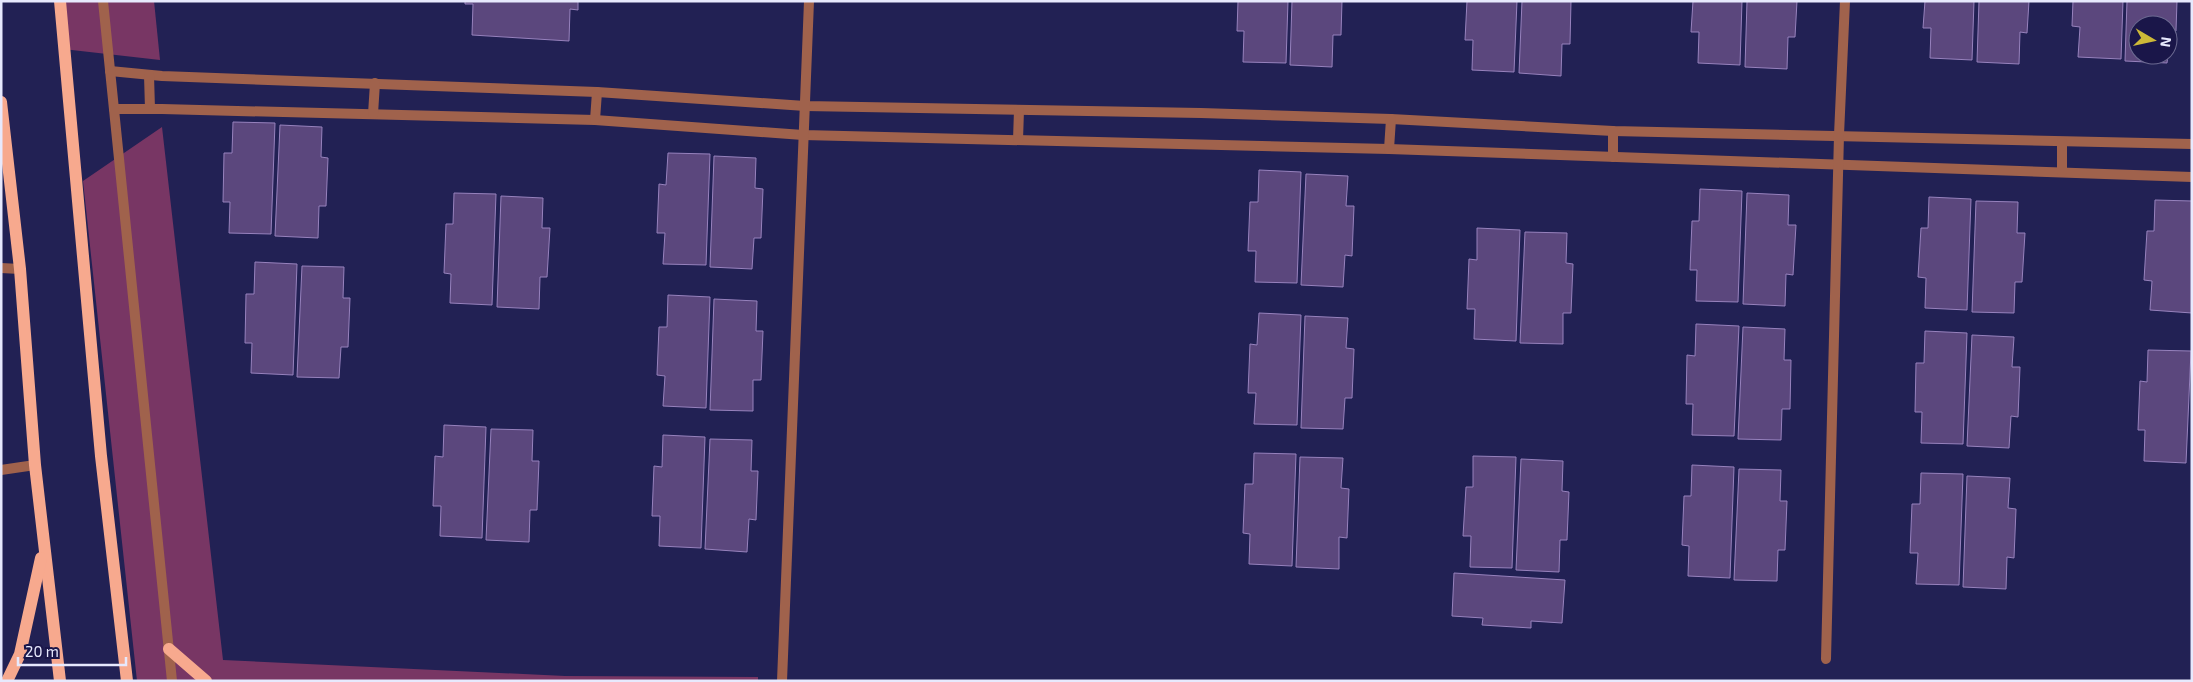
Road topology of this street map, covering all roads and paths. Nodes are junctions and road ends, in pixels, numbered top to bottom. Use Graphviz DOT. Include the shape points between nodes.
graph roads {
  1 [pos="60,1"];
  2 [pos="103,1"];
  3 [pos="809,1"];
  4 [pos="1845,1"];
  5 [pos="110,71"];
  6 [pos="149,75"];
  7 [pos="375,84"];
  8 [pos="597,92"];
  9 [pos="1,102"];
  10 [pos="805,106"];
  11 [pos="114,109"];
  12 [pos="150,109"];
  13 [pos="1019,110"];
  14 [pos="373,114"];
  15 [pos="1390,119"];
  16 [pos="595,120"];
  17 [pos="1613,131"];
  18 [pos="803,134"];
  19 [pos="1839,135"];
  20 [pos="1018,140"];
  21 [pos="2062,142"];
  22 [pos="2192,144"];
  23 [pos="1390,149"];
  24 [pos="1613,157"];
  25 [pos="1839,165"];
  26 [pos="2062,172"];
  27 [pos="2192,177"];
  28 [pos="1,268"];
  29 [pos="20,269"];
  30 [pos="34,465"];
  31 [pos="1,470"];
  32 [pos="44,549"];
  33 [pos="169,649"];
  34 [pos="1826,659"];
  35 [pos="7,681"];
  36 [pos="60,681"];
  37 [pos="127,681"];
  38 [pos="172,681"];
  39 [pos="206,681"];
  40 [pos="782,681"];
  1 -- 37 [label="main road" via="101,456"];
  2 -- 5 [label="street"];
  3 -- 10 [label="street"];
  4 -- 19 [label="street"];
  5 -- 6 [label="street"];
  5 -- 11 [label="street"];
  6 -- 7 [label="street"];
  6 -- 12 [label="street"];
  7 -- 8 [label="street"];
  7 -- 14 [label="street"];
  8 -- 10 [label="street"];
  8 -- 16 [label="street"];
  9 -- 29 [label="main road"];
  10 -- 13 [label="street"];
  10 -- 18 [label="street"];
  11 -- 12 [label="street"];
  11 -- 33 [label="street"];
  12 -- 14 [label="street"];
  13 -- 15 [label="street"];
  13 -- 20 [label="street"];
  14 -- 16 [label="street"];
  15 -- 17 [label="street"];
  15 -- 23 [label="street"];
  16 -- 18 [label="street"];
  17 -- 19 [label="street"];
  17 -- 24 [label="street"];
  18 -- 20 [label="street"];
  18 -- 40 [label="street"];
  19 -- 21 [label="street"];
  19 -- 25 [label="street"];
  20 -- 23 [label="street"];
  21 -- 22 [label="street"];
  21 -- 26 [label="street"];
  23 -- 24 [label="street"];
  24 -- 25 [label="street"];
  25 -- 26 [label="street"];
  25 -- 34 [label="street"];
  26 -- 27 [label="street"];
  28 -- 29 [label="street"];
  29 -- 30 [label="main road"];
  30 -- 31 [label="street"];
  30 -- 32 [label="main road"];
  32 -- 35 [label="main road" via="20,654"];
  32 -- 36 [label="main road"];
  33 -- 38 [label="street"];
  33 -- 39 [label="main road"];
}
